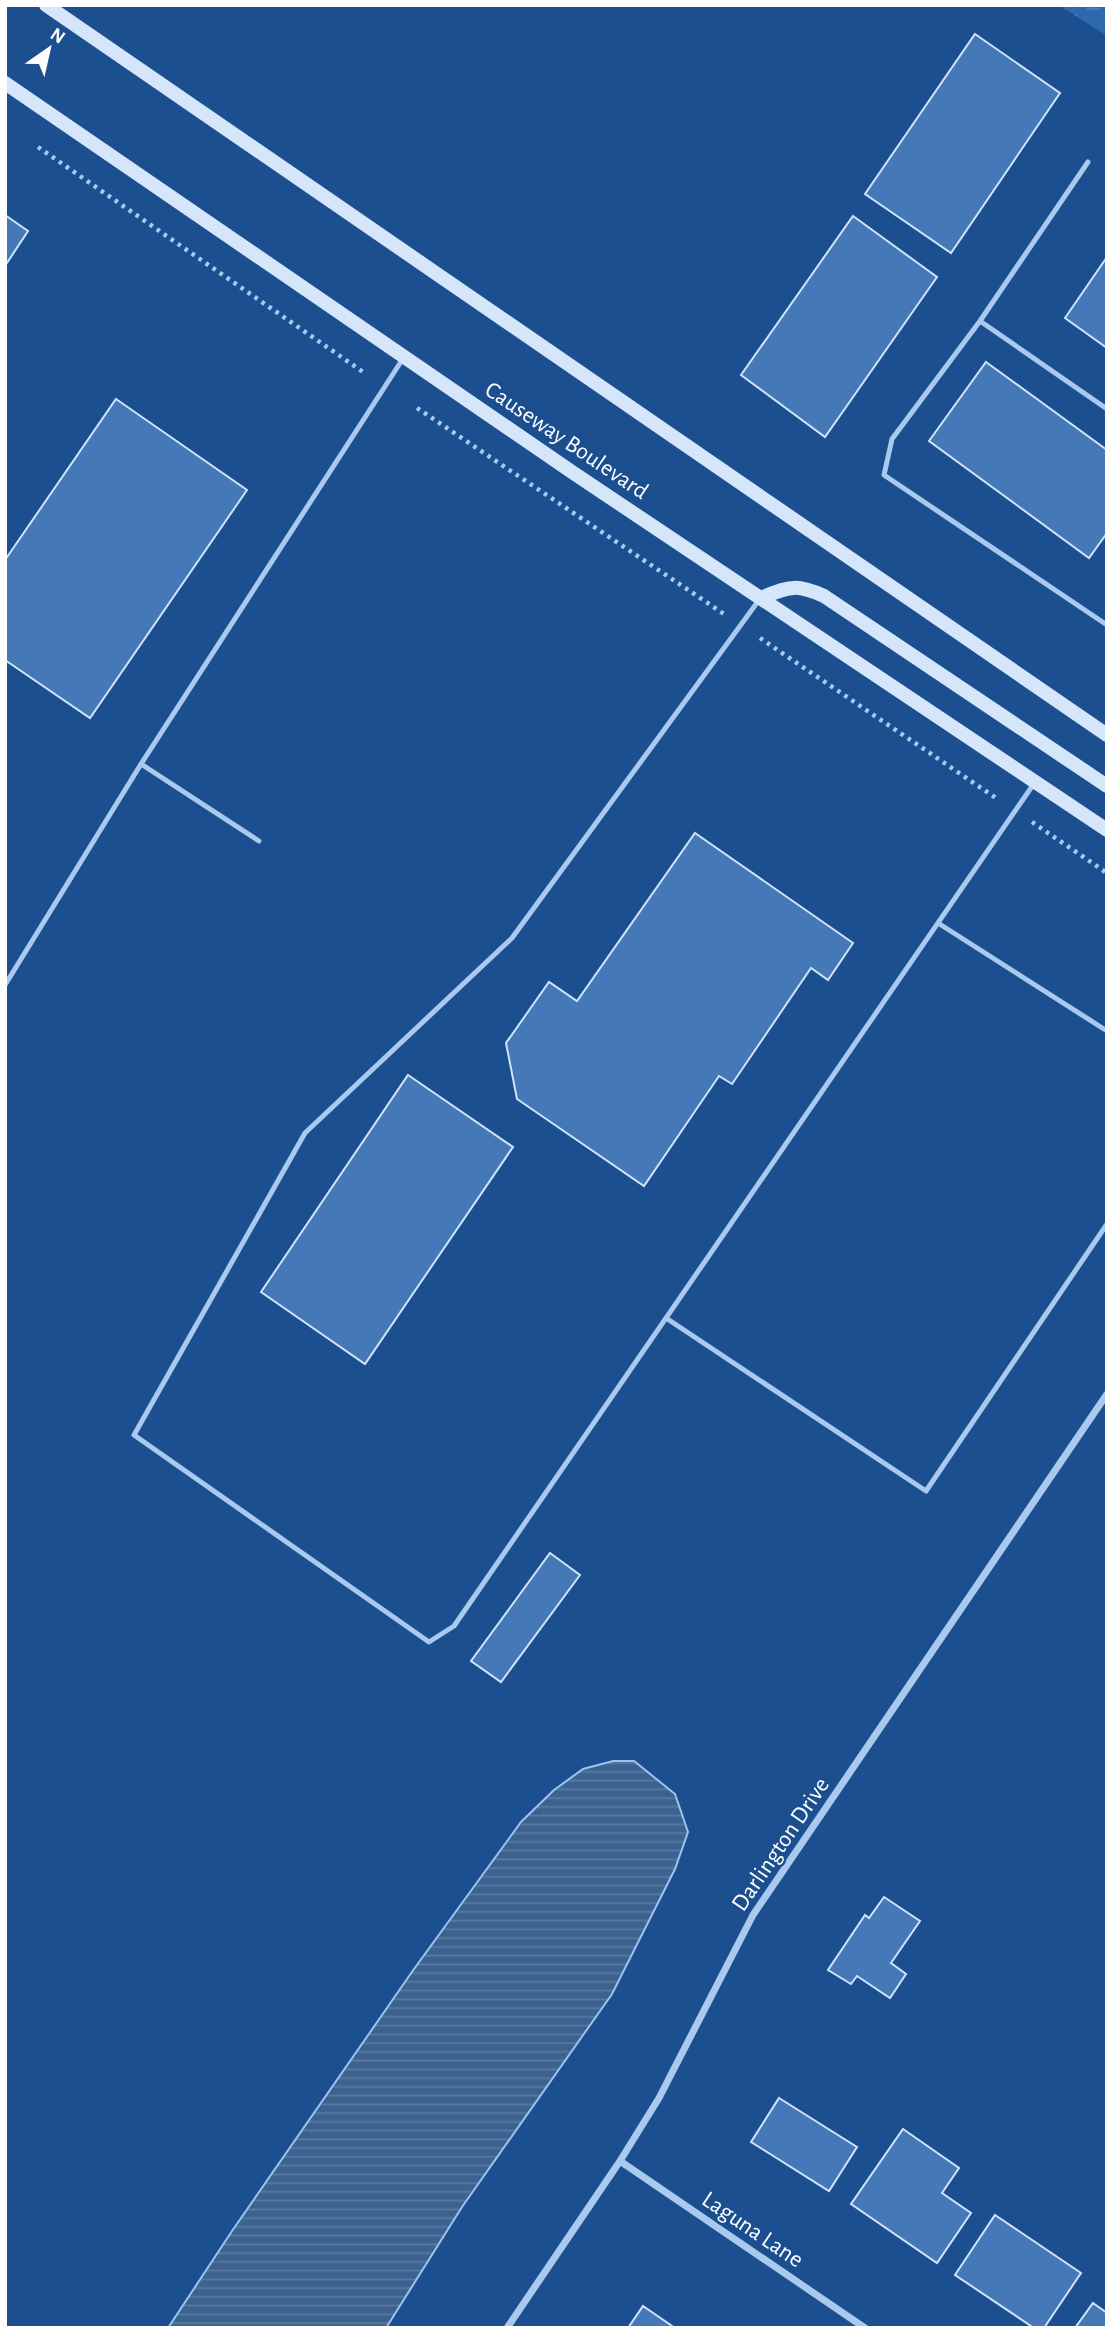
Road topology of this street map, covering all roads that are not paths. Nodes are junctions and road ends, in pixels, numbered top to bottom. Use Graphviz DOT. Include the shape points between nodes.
graph roads {
  1 [pos="46,5"];
  2 [pos="5,83"];
  3 [pos="1088,162"];
  4 [pos="980,321"];
  5 [pos="404,357"];
  6 [pos="1107,409"];
  7 [pos="760,598"];
  8 [pos="1107,625"];
  9 [pos="1107,736"];
  10 [pos="141,764"];
  11 [pos="1035,782"];
  12 [pos="1107,786"];
  13 [pos="1107,830"];
  14 [pos="260,841"];
  15 [pos="938,923"];
  16 [pos="5,985"];
  17 [pos="1107,1031"];
  18 [pos="1107,1224"];
  19 [pos="666,1318"];
  20 [pos="1107,1394"];
  21 [pos="620,2161"];
  22 [pos="507,2328"];
  23 [pos="865,2328"];
  1 -- 9 [label="main road"];
  2 -- 5 [label="main road, Causeway Boulevard"];
  3 -- 4 [label="lane"];
  4 -- 6 [label="lane"];
  4 -- 8 [label="lane" via="892,439 884,475"];
  5 -- 7 [label="main road, Causeway Boulevard"];
  5 -- 10 [label="lane"];
  7 -- 11 [label="main road, Causeway Boulevard"];
  7 -- 12 [label="main road" via="789,587 807,588 824,596"];
  7 -- 19 [label="lane" via="512,938 305,1133 135,1435 429,1642 454,1626"];
  10 -- 14 [label="lane"];
  10 -- 16 [label="lane"];
  11 -- 13 [label="main road, Causeway Boulevard"];
  11 -- 15 [label="lane"];
  15 -- 17 [label="lane"];
  15 -- 19 [label="lane"];
  18 -- 19 [label="lane" via="926,1491"];
  20 -- 21 [label="street, Darlington Drive" via="753,1915 659,2098"];
  21 -- 22 [label="street, Darlington Drive"];
  21 -- 23 [label="street, Laguna Lane"];
}
